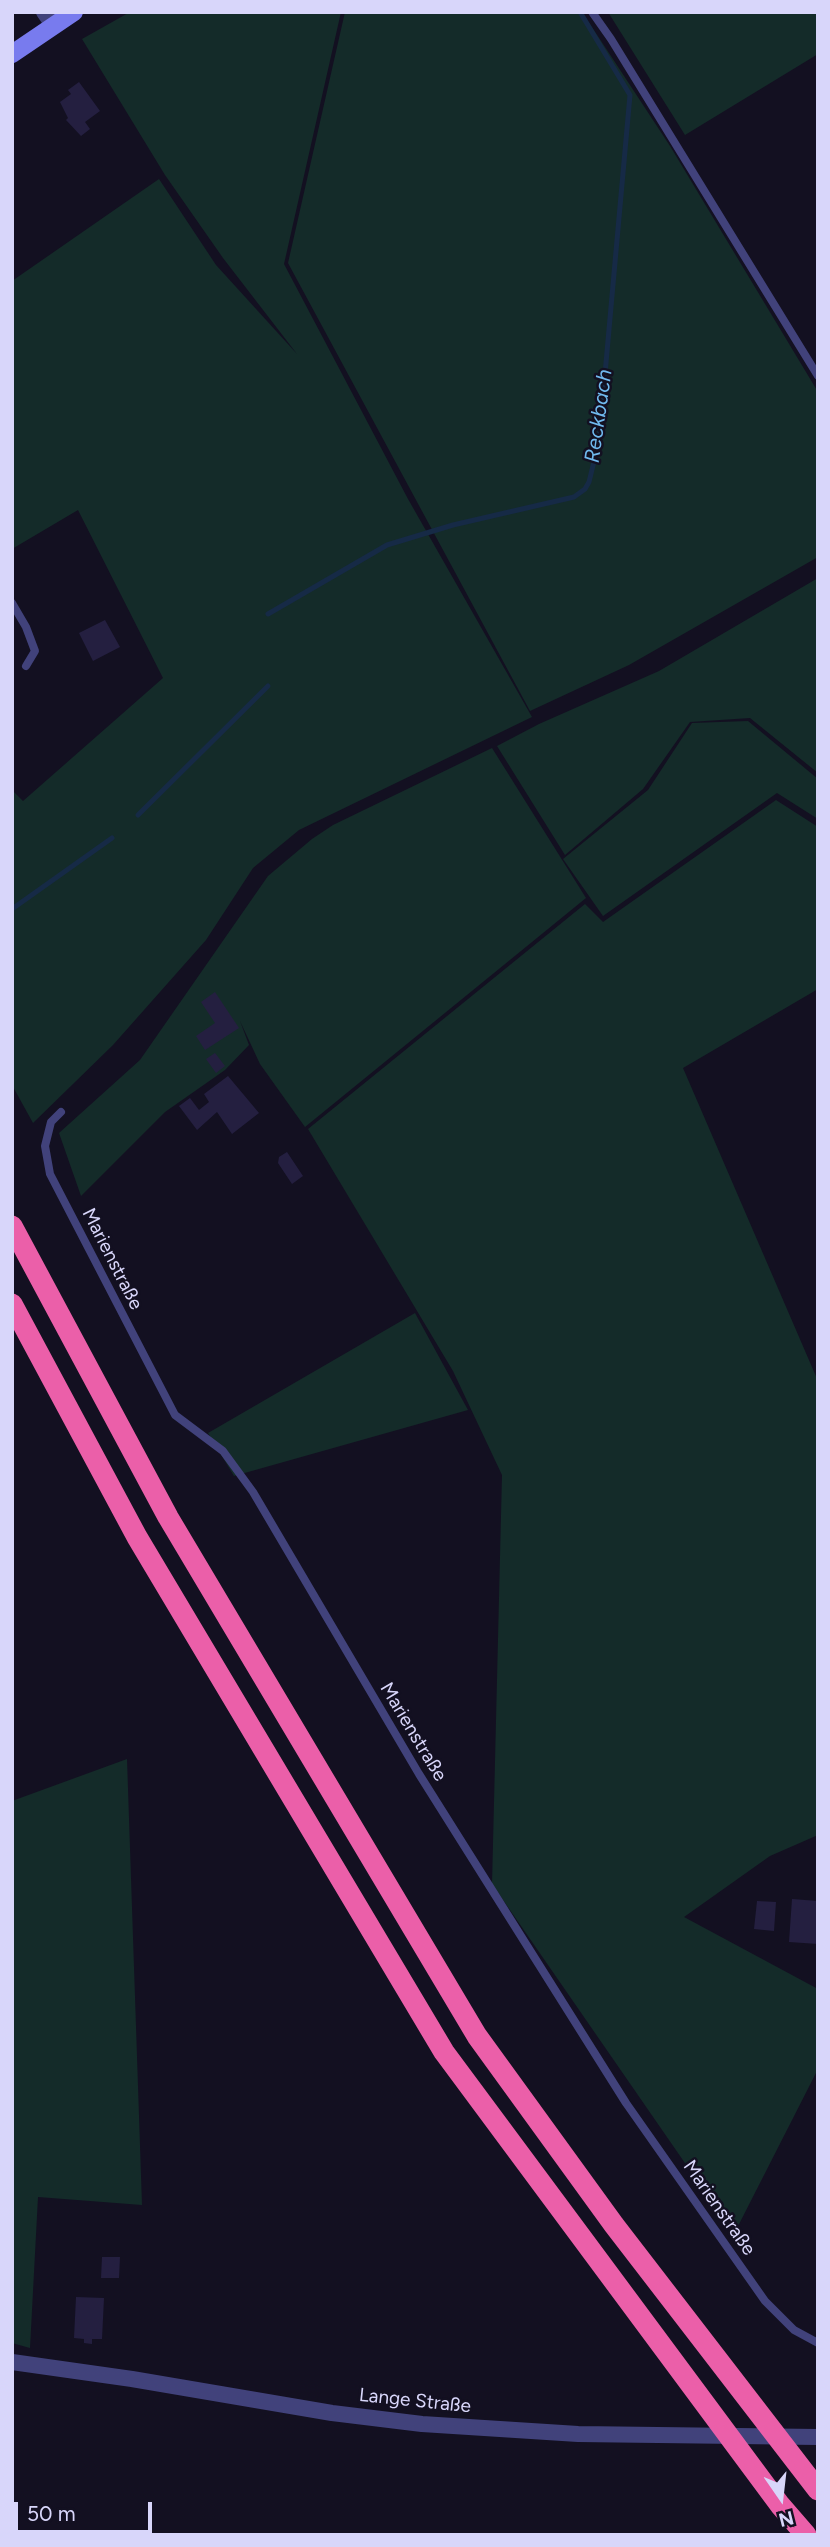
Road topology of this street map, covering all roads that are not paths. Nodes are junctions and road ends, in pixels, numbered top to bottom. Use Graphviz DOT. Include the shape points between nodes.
graph roads {
  1 [pos="74,12"];
  2 [pos="592,12"];
  3 [pos="49,18"];
  4 [pos="12,54"];
  5 [pos="818,376"];
  6 [pos="12,603"];
  7 [pos="26,666"];
  8 [pos="61,1112"];
  9 [pos="12,1226"];
  10 [pos="12,1304"];
  11 [pos="818,2343"];
  12 [pos="12,2362"];
  13 [pos="818,2437"];
  14 [pos="818,2490"];
  15 [pos="806,2535"];
  1 -- 3 [label="street"];
  2 -- 5 [label="lane"];
  3 -- 4 [label="street"];
  6 -- 7 [label="lane" via="35,650"];
  8 -- 11 [label="lane, Marienstraße" via="51,1122 45,1146 50,1174 175,1415 223,1451 253,1492 419,1774 633,2114 765,2301 794,2330"];
  9 -- 14 [label="highway" via="168,1517 477,2036 614,2225"];
  10 -- 15 [label="highway" via="137,1537 444,2052"];
  12 -- 13 [label="street, Lange Straße" via="422,2424 578,2434"];
}
